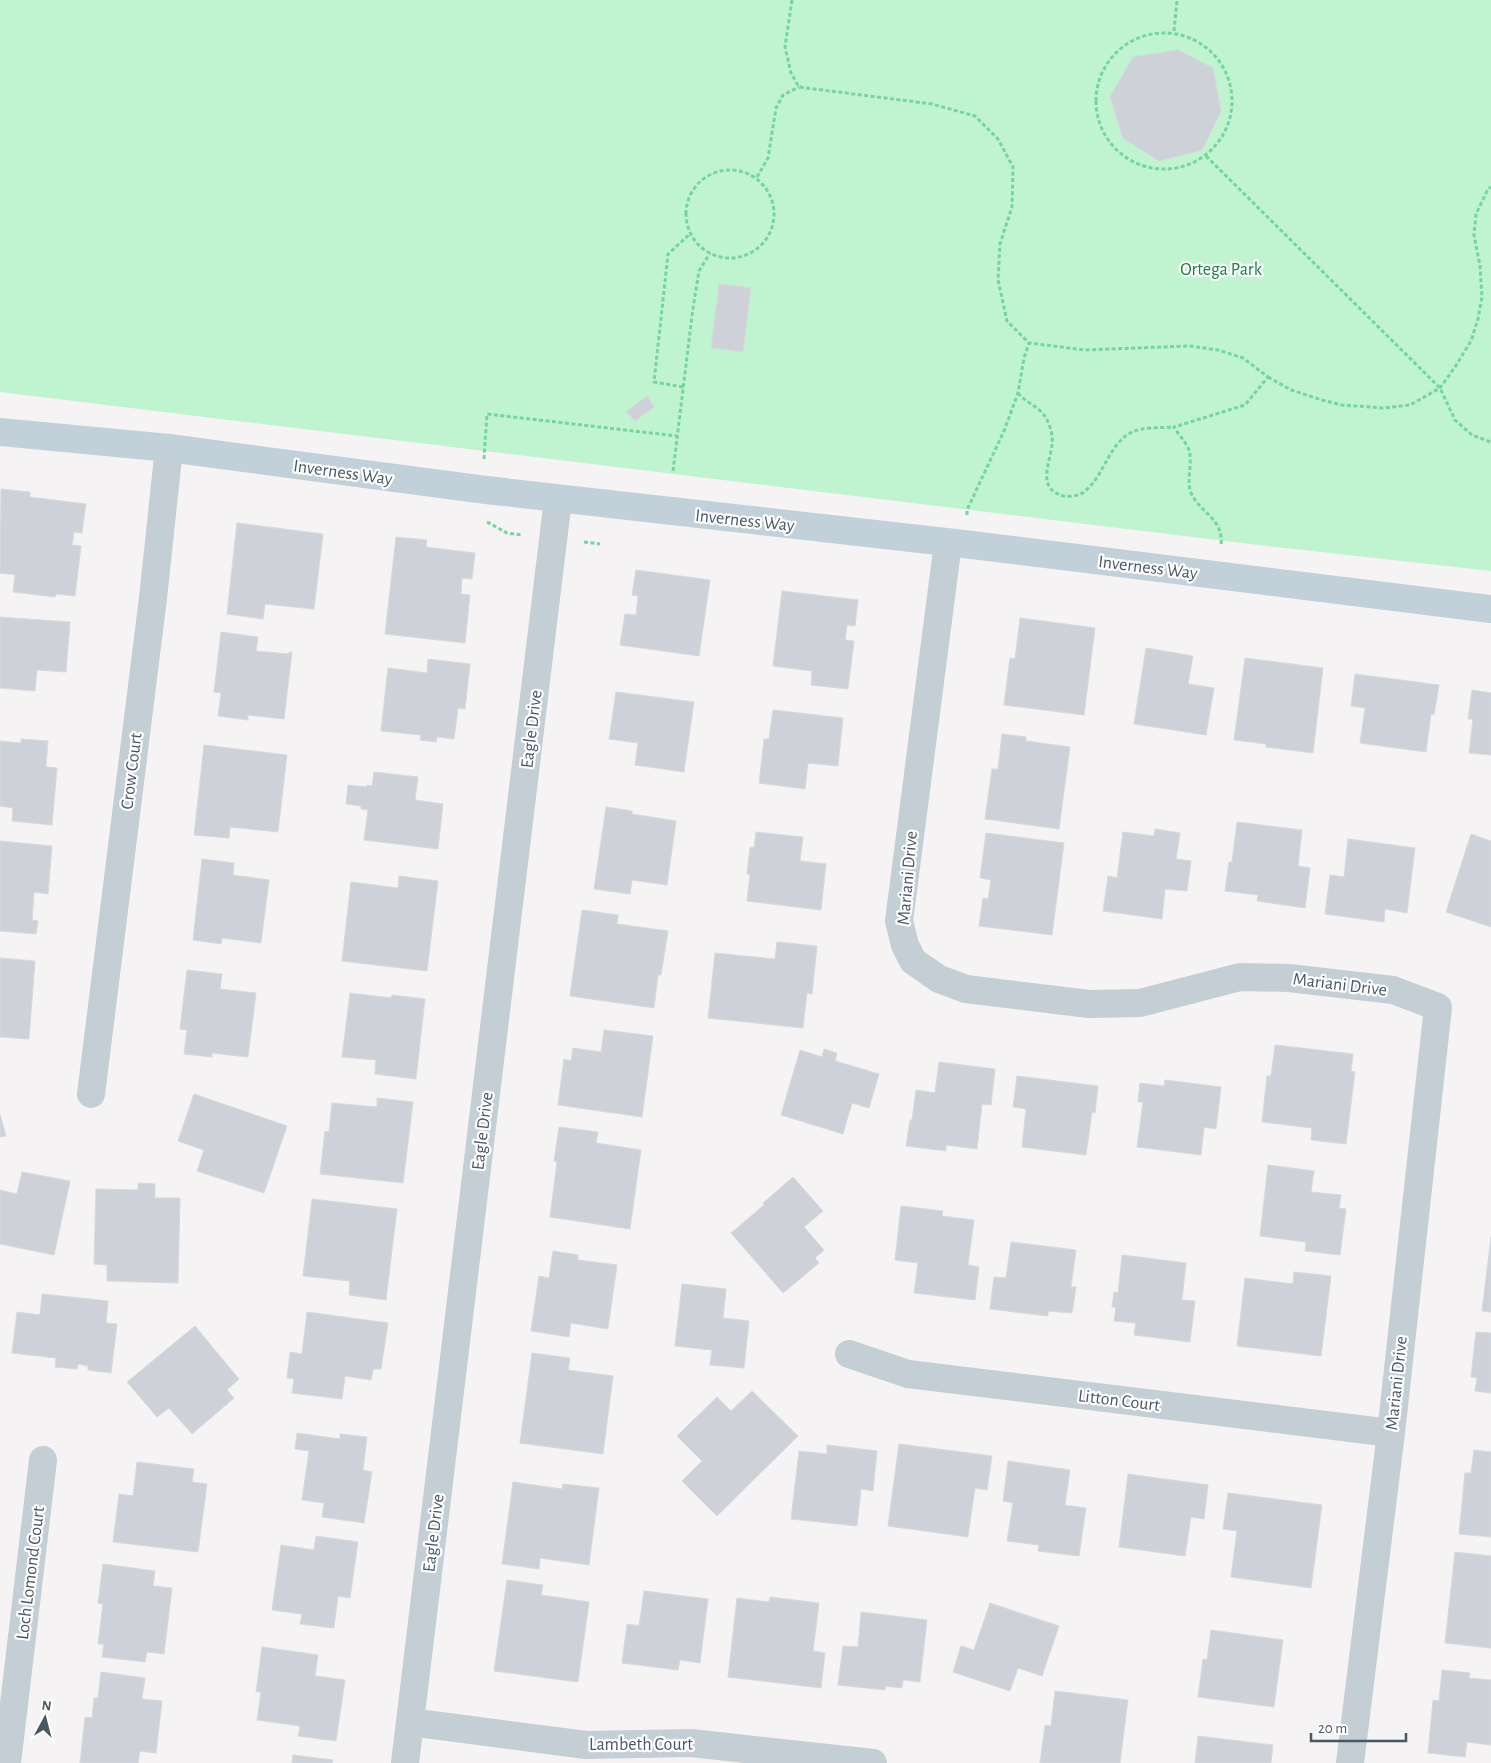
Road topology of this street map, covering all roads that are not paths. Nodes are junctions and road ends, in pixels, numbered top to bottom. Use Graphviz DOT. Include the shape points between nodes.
graph roads {
  1 [pos="0,432"];
  2 [pos="170,448"];
  3 [pos="558,499"];
  4 [pos="956,544"];
  5 [pos="1491,608"];
  6 [pos="91,1094"];
  7 [pos="849,1354"];
  8 [pos="1391,1433"];
  9 [pos="44,1460"];
  10 [pos="8,1686"];
  11 [pos="410,1722"];
  12 [pos="7,1763"];
  13 [pos="405,1763"];
  14 [pos="873,1763"];
  15 [pos="1350,1763"];
  1 -- 2 [label="street, Inverness Way"];
  2 -- 3 [label="street, Inverness Way"];
  2 -- 6 [label="street, Crow Court"];
  3 -- 4 [label="street, Inverness Way"];
  3 -- 11 [label="street, Eagle Drive"];
  4 -- 5 [label="street, Inverness Way"];
  4 -- 8 [label="street, Mariani Drive" via="899,921 913,961 939,980 966,989 1089,1004 1140,1003 1240,978 1289,978 1393,990 1438,1007"];
  7 -- 8 [label="street, Litton Court" via="908,1374"];
  8 -- 15 [label="street, Mariani Drive"];
  9 -- 10 [label="street, Loch Lomond Court"];
  10 -- 12 [label="street, Loch Lomond Court"];
  11 -- 13 [label="street, Eagle Drive"];
  11 -- 14 [label="street, Lambeth Court" via="586,1745 692,1743"];
}
